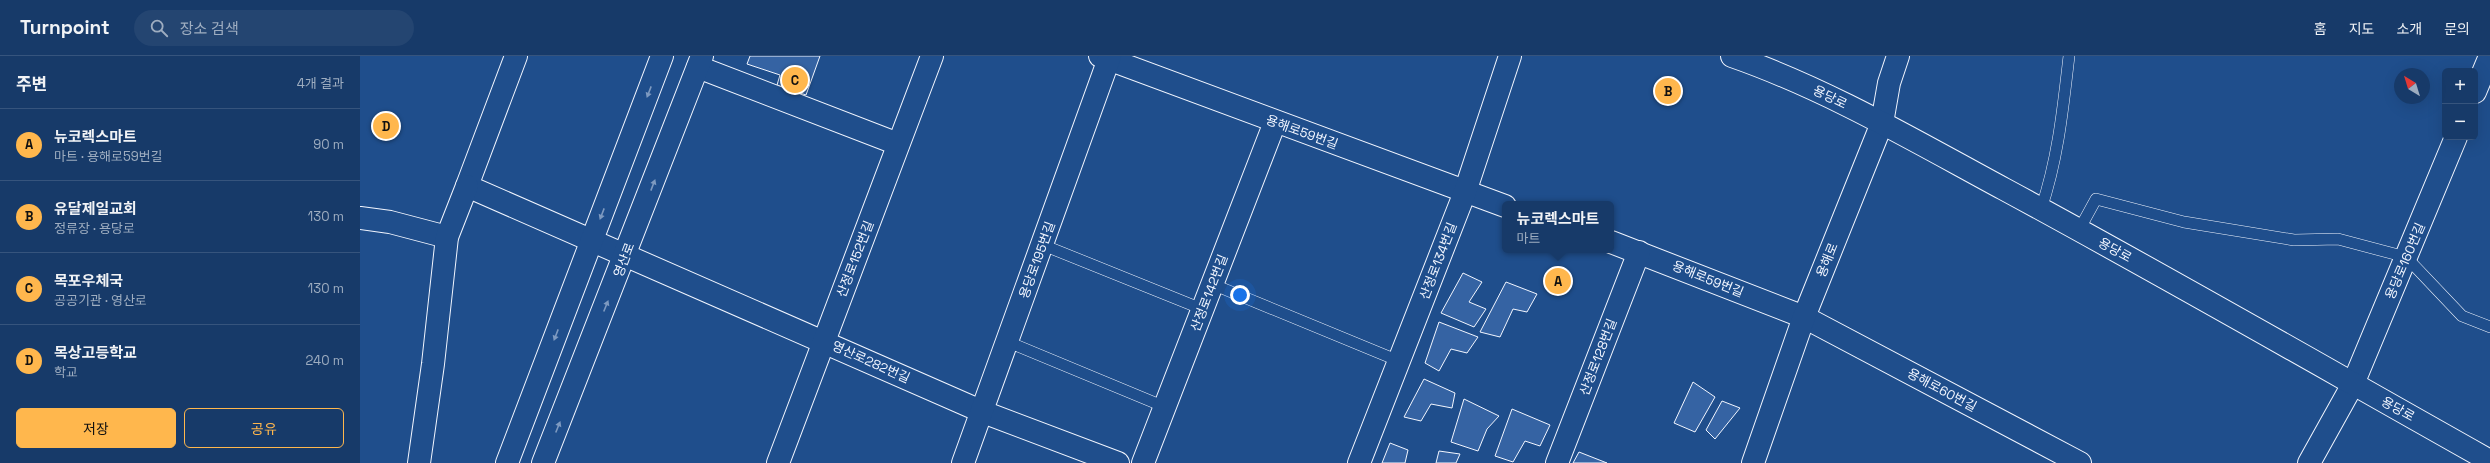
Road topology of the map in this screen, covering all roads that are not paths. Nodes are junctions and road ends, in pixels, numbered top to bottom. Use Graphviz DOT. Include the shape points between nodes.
graph roads {
  1 [pos="516,56"];
  2 [pos="662,56"];
  3 [pos="932,56"];
  4 [pos="1510,56"];
  5 [pos="1732,56"];
  6 [pos="1898,56"];
  7 [pos="2069,56"];
  8 [pos="1106,57"];
  9 [pos="2490,58"];
  10 [pos="700,62"];
  11 [pos="2478,85"];
  12 [pos="1275,122"];
  13 [pos="1882,123"];
  14 [pos="2455,140"];
  15 [pos="898,144"];
  16 [pos="467,186"];
  17 [pos="1465,192"];
  18 [pos="1502,205"];
  19 [pos="2041,209"];
  20 [pos="360,218"];
  21 [pos="2079,230"];
  22 [pos="447,237"];
  23 [pos="591,242"];
  24 [pos="1614,243"];
  25 [pos="1043,245"];
  26 [pos="1638,252"];
  27 [pos="626,256"];
  28 [pos="2406,257"];
  29 [pos="1212,284"];
  30 [pos="1202,309"];
  31 [pos="1804,317"];
  32 [pos="2490,327"];
  33 [pos="824,342"];
  34 [pos="1008,342"];
  35 [pos="1399,361"];
  36 [pos="2353,384"];
  37 [pos="1165,407"];
  38 [pos="983,412"];
  39 [pos="2490,461"];
  40 [pos="419,463"];
  41 [pos="507,463"];
  42 [pos="544,463"];
  43 [pos="778,463"];
  44 [pos="963,463"];
  45 [pos="1118,463"];
  46 [pos="1143,463"];
  47 [pos="1359,463"];
  48 [pos="1557,463"];
  49 [pos="1754,463"];
  50 [pos="2080,463"];
  51 [pos="2309,463"];
  1 -- 16 [label="street"];
  2 -- 23 [label="street, one-way"];
  3 -- 15 [label="street, 산정로152번길"];
  4 -- 17 [label="street, 산정로134번길"];
  5 -- 13 [label="street, 용당로" via="1816,90"];
  6 -- 13 [label="street, 용해로" via="1889,83"];
  7 -- 19 [label="lane" via="2053,174"];
  8 -- 12 [label="street, 용해로59번길"];
  8 -- 25 [label="street, 용당로195번길"];
  9 -- 11 [label="street"];
  10 -- 15 [label="street"];
  27 -- 10 [label="street, 영산로, one-way"];
  12 -- 17 [label="street, 용해로59번길"];
  12 -- 29 [label="street, 산정로142번길"];
  13 -- 19 [label="street, 용당로"];
  13 -- 31 [label="street, 용해로"];
  14 -- 28 [label="street, 용당로160번길"];
  15 -- 33 [label="street, 산정로152번길"];
  16 -- 22 [label="street"];
  16 -- 23 [label="street, 영산로282번길"];
  17 -- 18 [label="street, 용해로59번길"];
  17 -- 35 [label="street, 산정로134번길"];
  19 -- 21 [label="street, 용당로"];
  20 -- 22 [label="street" via="390,222"];
  21 -- 28 [label="lane" via="2096,199 2184,222 2294,240 2338,239"];
  21 -- 36 [label="street, 용당로"];
  22 -- 40 [label="street"];
  23 -- 27 [label="street, 영산로282번길"];
  23 -- 41 [label="street, one-way"];
  24 -- 26 [label="street, 용해로59번길"];
  25 -- 30 [label="lane"];
  25 -- 34 [label="street, 용당로195번길"];
  26 -- 31 [label="street, 용해로59번길"];
  26 -- 48 [label="street, 산정로128번길"];
  27 -- 33 [label="street, 영산로282번길"];
  42 -- 27 [label="street, 영산로, one-way"];
  28 -- 32 [label="lane" via="2462,316"];
  28 -- 36 [label="street, 용당로160번길"];
  29 -- 30 [label="street, 산정로142번길"];
  29 -- 35 [label="lane"];
  30 -- 37 [label="street, 산정로142번길"];
  31 -- 49 [label="street, 용해로"];
  31 -- 50 [label="street, 용해로60번길"];
  33 -- 38 [label="street, 영산로282번길"];
  33 -- 43 [label="street, 산정로152번길"];
  34 -- 37 [label="lane"];
  34 -- 38 [label="street, 용당로195번길"];
  35 -- 47 [label="street, 산정로134번길"];
  36 -- 39 [label="street, 용당로"];
  36 -- 51 [label="street, 용당로160번길"];
  37 -- 46 [label="street, 산정로142번길"];
  38 -- 44 [label="street, 용당로195번길"];
  38 -- 45 [label="street, 영산로282번길"];
}
